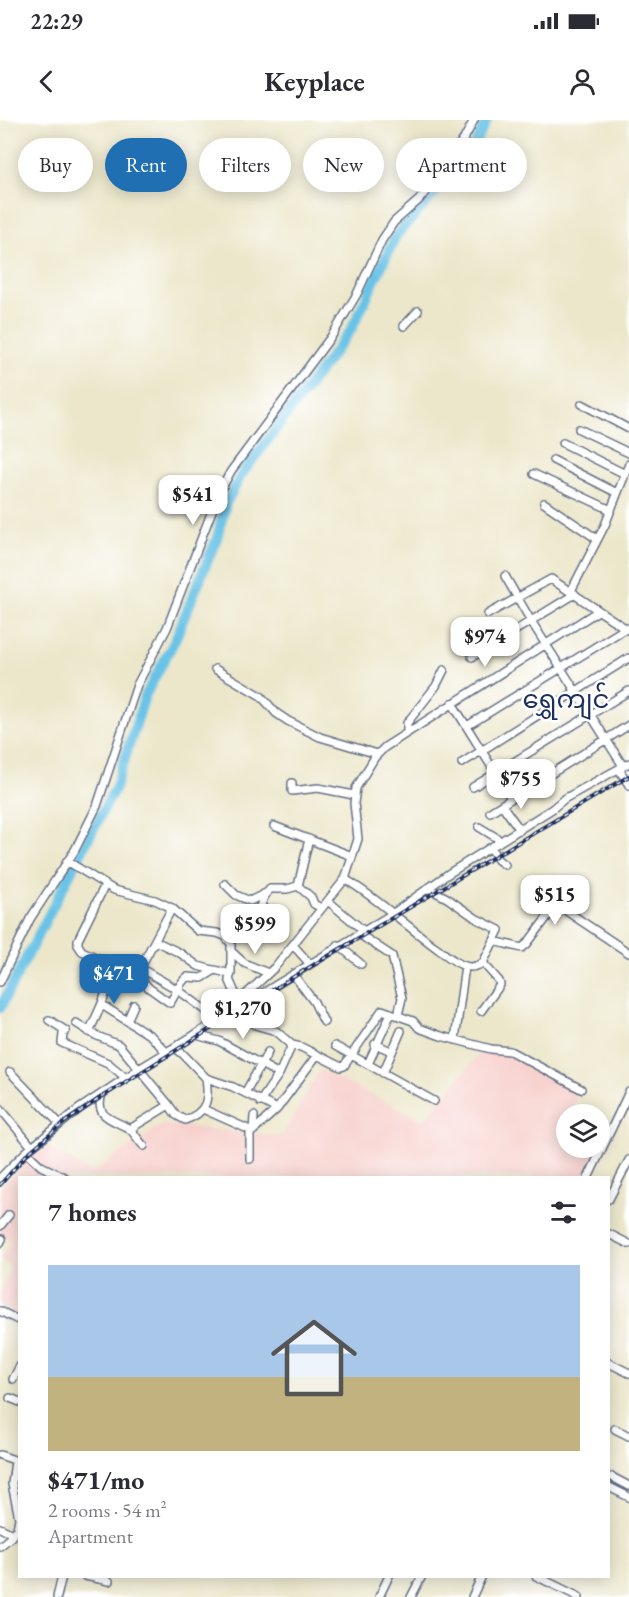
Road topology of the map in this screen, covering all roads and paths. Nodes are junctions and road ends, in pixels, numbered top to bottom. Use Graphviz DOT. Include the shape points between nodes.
graph roads {
  1 [pos="474,120"];
  2 [pos="418,311"];
  3 [pos="404,326"];
  4 [pos="582,404"];
  5 [pos="579,429"];
  6 [pos="629,429"];
  7 [pos="563,443"];
  8 [pos="629,453"];
  9 [pos="553,460"];
  10 [pos="629,464"];
  11 [pos="534,474"];
  12 [pos="625,474"];
  13 [pos="617,493"];
  14 [pos="544,503"];
  15 [pos="611,510"];
  16 [pos="597,539"];
  17 [pos="505,576"];
  18 [pos="573,593"];
  19 [pos="517,598"];
  20 [pos="598,611"];
  21 [pos="488,614"];
  22 [pos="531,621"];
  23 [pos="627,629"];
  24 [pos="546,644"];
  25 [pos="472,657"];
  26 [pos="629,658"];
  27 [pos="561,668"];
  28 [pos="215,669"];
  29 [pos="444,670"];
  30 [pos="576,691"];
  31 [pos="629,692"];
  32 [pos="452,703"];
  33 [pos="591,715"];
  34 [pos="629,724"];
  35 [pos="467,726"];
  36 [pos="407,733"];
  37 [pos="606,739"];
  38 [pos="481,750"];
  39 [pos="377,754"];
  40 [pos="462,763"];
  41 [pos="626,764"];
  42 [pos="496,773"];
  43 [pos="292,783"];
  44 [pos="629,785"];
  45 [pos="473,787"];
  46 [pos="354,795"];
  47 [pos="511,798"];
  48 [pos="501,805"];
  49 [pos="490,812"];
  50 [pos="274,825"];
  51 [pos="479,827"];
  52 [pos="520,830"];
  53 [pos="309,839"];
  54 [pos="498,843"];
  55 [pos="491,848"];
  56 [pos="352,856"];
  57 [pos="69,862"];
  58 [pos="505,865"];
  59 [pos="345,879"];
  60 [pos="225,884"];
  61 [pos="105,885"];
  62 [pos="298,886"];
  63 [pos="428,888"];
  64 [pos="549,890"];
  65 [pos="266,893"];
  66 [pos="328,901"];
  67 [pos="261,906"];
  68 [pos="559,906"];
  69 [pos="172,908"];
  70 [pos="321,908"];
  71 [pos="271,913"];
  72 [pos="392,914"];
  73 [pos="362,932"];
  74 [pos="494,940"];
  75 [pos="154,941"];
  76 [pos="230,941"];
  77 [pos="293,945"];
  78 [pos="339,945"];
  79 [pos="231,951"];
  80 [pos="629,953"];
  81 [pos="309,963"];
  82 [pos="483,963"];
  83 [pos="361,964"];
  84 [pos="465,966"];
  85 [pos="275,967"];
  86 [pos="140,968"];
  87 [pos="215,970"];
  88 [pos="268,973"];
  89 [pos="231,974"];
  90 [pos="293,974"];
  91 [pos="138,976"];
  92 [pos="107,978"];
  93 [pos="285,978"];
  94 [pos="0,982"];
  95 [pos="178,990"];
  96 [pos="259,996"];
  97 [pos="240,1004"];
  98 [pos="102,1005"];
  99 [pos="134,1005"];
  100 [pos="481,1011"];
  101 [pos="394,1014"];
  102 [pos="49,1020"];
  103 [pos="219,1020"];
  104 [pos="127,1021"];
  105 [pos="251,1021"];
  106 [pos="324,1022"];
  107 [pos="76,1023"];
  108 [pos="401,1031"];
  109 [pos="89,1032"];
  110 [pos="196,1035"];
  111 [pos="455,1040"];
  112 [pos="375,1044"];
  113 [pos="292,1045"];
  114 [pos="335,1046"];
  115 [pos="175,1048"];
  116 [pos="391,1051"];
  117 [pos="268,1052"];
  118 [pos="167,1053"];
  119 [pos="317,1055"];
  120 [pos="351,1055"];
  121 [pos="261,1064"];
  122 [pos="368,1064"];
  123 [pos="139,1069"];
  124 [pos="10,1072"];
  125 [pos="383,1073"];
  126 [pos="279,1074"];
  127 [pos="126,1078"];
  128 [pos="206,1078"];
  129 [pos="581,1089"];
  130 [pos="629,1092"];
  131 [pos="245,1093"];
  132 [pos="102,1094"];
  133 [pos="434,1101"];
  134 [pos="260,1102"];
  135 [pos="169,1105"];
  136 [pos="0,1108"];
  137 [pos="203,1109"];
  138 [pos="277,1109"];
  139 [pos="626,1111"];
  140 [pos="254,1116"];
  141 [pos="60,1124"];
  142 [pos="130,1129"];
  143 [pos="251,1131"];
  144 [pos="144,1146"];
  145 [pos="29,1150"];
  146 [pos="249,1159"];
  147 [pos="629,1160"];
  148 [pos="61,1176"];
  149 [pos="589,1176"];
  150 [pos="0,1178"];
  151 [pos="610,1197"];
  152 [pos="9,1215"];
  153 [pos="0,1226"];
  154 [pos="610,1234"];
  155 [pos="629,1244"];
  156 [pos="0,1311"];
  157 [pos="18,1320"];
  158 [pos="610,1364"];
  159 [pos="18,1370"];
  160 [pos="629,1373"];
  161 [pos="13,1379"];
  162 [pos="10,1398"];
  163 [pos="18,1401"];
  164 [pos="615,1429"];
  165 [pos="629,1436"];
  166 [pos="0,1455"];
  167 [pos="17,1461"];
  168 [pos="612,1477"];
  169 [pos="629,1486"];
  170 [pos="610,1488"];
  171 [pos="629,1497"];
  172 [pos="18,1513"];
  173 [pos="18,1524"];
  174 [pos="0,1528"];
  175 [pos="13,1534"];
  176 [pos="0,1546"];
  177 [pos="62,1578"];
  178 [pos="95,1578"];
  179 [pos="388,1578"];
  180 [pos="421,1578"];
  181 [pos="481,1578"];
  182 [pos="540,1578"];
  183 [pos="110,1581"];
  184 [pos="57,1597"];
  185 [pos="379,1597"];
  186 [pos="411,1597"];
  187 [pos="472,1597"];
  188 [pos="579,1597"];
  1 -- 57 [label="street" via="465,139 419,200 394,222 333,334 222,487 167,628 137,685 97,806"];
  2 -- 3 [label="street"];
  4 -- 6 [label="street"];
  5 -- 8 [label="street"];
  7 -- 12 [label="street"];
  9 -- 13 [label="street"];
  10 -- 12 [label="street"];
  11 -- 15 [label="street"];
  12 -- 13 [label="street"];
  13 -- 15 [label="street"];
  14 -- 16 [label="street"];
  15 -- 16 [label="street"];
  16 -- 18 [label="street"];
  17 -- 19 [label="street"];
  18 -- 19 [label="street" via="551,579"];
  18 -- 20 [label="street"];
  18 -- 22 [label="street"];
  19 -- 21 [label="street"];
  19 -- 22 [label="street"];
  20 -- 23 [label="street"];
  20 -- 24 [label="street"];
  22 -- 24 [label="street"];
  22 -- 25 [label="street"];
  23 -- 27 [label="street"];
  24 -- 27 [label="street"];
  24 -- 32 [label="street"];
  26 -- 30 [label="street"];
  27 -- 30 [label="street"];
  27 -- 35 [label="street"];
  28 -- 39 [label="street" via="261,696 288,721 320,737"];
  29 -- 36 [label="street" via="407,723"];
  30 -- 33 [label="street"];
  30 -- 38 [label="street"];
  31 -- 33 [label="street"];
  32 -- 35 [label="street"];
  32 -- 36 [label="street"];
  33 -- 37 [label="street"];
  33 -- 42 [label="street"];
  34 -- 37 [label="street"];
  35 -- 38 [label="street"];
  36 -- 39 [label="street"];
  37 -- 41 [label="street"];
  37 -- 47 [label="street"];
  38 -- 40 [label="street"];
  38 -- 42 [label="street"];
  39 -- 46 [label="street"];
  41 -- 44 [label="street" via="620,771"];
  41 -- 52 [label="street" via="564,799"];
  42 -- 45 [label="street"];
  42 -- 47 [label="street"];
  43 -- 46 [label="street" via="292,790 318,788"];
  46 -- 56 [label="street" via="358,839"];
  47 -- 48 [label="street"];
  48 -- 49 [label="street"];
  48 -- 52 [label="street"];
  50 -- 53 [label="street"];
  51 -- 54 [label="street"];
  52 -- 54 [label="street"];
  53 -- 56 [label="street"];
  53 -- 62 [label="street"];
  54 -- 55 [label="street"];
  55 -- 58 [label="street"];
  55 -- 63 [label="street"];
  56 -- 59 [label="street"];
  57 -- 61 [label="street"];
  57 -- 94 [label="street" via="30,919"];
  59 -- 66 [label="street"];
  59 -- 72 [label="street"];
  60 -- 65 [label="street" via="250,902"];
  61 -- 69 [label="street"];
  61 -- 91 [label="street" via="78,945 82,951"];
  62 -- 65 [label="street" via="270,889"];
  62 -- 70 [label="street"];
  63 -- 72 [label="street"];
  63 -- 74 [label="street" via="499,930"];
  64 -- 68 [label="street" via="560,897"];
  65 -- 67 [label="street"];
  66 -- 70 [label="street"];
  66 -- 73 [label="street"];
  67 -- 71 [label="street"];
  67 -- 76 [label="street" via="248,927"];
  68 -- 74 [label="street" via="522,948"];
  68 -- 80 [label="street"];
  69 -- 75 [label="street"];
  69 -- 76 [label="street" via="198,932 217,933"];
  70 -- 77 [label="street"];
  72 -- 73 [label="street"];
  72 -- 84 [label="street"];
  73 -- 78 [label="street"];
  73 -- 101 [label="street" via="392,956 402,998"];
  74 -- 82 [label="street"];
  75 -- 86 [label="street"];
  75 -- 87 [label="street" via="198,966"];
  76 -- 79 [label="street"];
  77 -- 81 [label="street"];
  77 -- 85 [label="street"];
  78 -- 81 [label="street"];
  78 -- 83 [label="street"];
  79 -- 88 [label="street" via="244,963"];
  79 -- 89 [label="street"];
  81 -- 90 [label="street"];
  82 -- 84 [label="street"];
  82 -- 100 [label="street" via="500,985"];
  84 -- 111 [label="street"];
  85 -- 88 [label="street"];
  85 -- 93 [label="street"];
  86 -- 91 [label="street"];
  86 -- 95 [label="street"];
  87 -- 89 [label="street"];
  87 -- 95 [label="street" via="202,978 187,977"];
  88 -- 97 [label="street"];
  89 -- 97 [label="street" via="229,979"];
  90 -- 93 [label="street"];
  90 -- 106 [label="street"];
  91 -- 95 [label="street" via="170,1003"];
  92 -- 98 [label="street"];
  93 -- 96 [label="street"];
  95 -- 103 [label="street"];
  96 -- 97 [label="street"];
  96 -- 105 [label="street" via="265,1009"];
  97 -- 103 [label="street"];
  97 -- 105 [label="street"];
  98 -- 104 [label="street"];
  98 -- 109 [label="street"];
  99 -- 104 [label="street"];
  101 -- 111 [label="street" via="413,1021 423,1030"];
  101 -- 112 [label="street"];
  101 -- 120 [label="street" via="381,1010"];
  102 -- 127 [label="street" via="66,1030 62,1043 108,1064"];
  103 -- 110 [label="street"];
  104 -- 118 [label="street" via="151,1036"];
  105 -- 113 [label="street" via="276,1031"];
  107 -- 109 [label="street"];
  108 -- 116 [label="street"];
  109 -- 123 [label="street" via="119,1045"];
  110 -- 115 [label="street"];
  110 -- 121 [label="street" via="219,1041"];
  111 -- 129 [label="street" via="510,1051"];
  112 -- 116 [label="street"];
  112 -- 122 [label="street"];
  113 -- 119 [label="street"];
  113 -- 126 [label="street"];
  114 -- 120 [label="street"];
  115 -- 118 [label="street"];
  115 -- 128 [label="street"];
  116 -- 125 [label="street"];
  117 -- 121 [label="street"];
  118 -- 123 [label="street"];
  119 -- 120 [label="street" via="343,1067"];
  119 -- 138 [label="street"];
  120 -- 122 [label="street"];
  121 -- 126 [label="street"];
  121 -- 131 [label="street"];
  122 -- 125 [label="street"];
  123 -- 127 [label="street"];
  123 -- 135 [label="street"];
  124 -- 141 [label="street"];
  125 -- 133 [label="street"];
  126 -- 134 [label="street"];
  127 -- 132 [label="street"];
  128 -- 131 [label="street"];
  128 -- 137 [label="street" via="208,1097"];
  130 -- 139 [label="street"];
  131 -- 134 [label="street"];
  132 -- 141 [label="street"];
  132 -- 142 [label="street" via="106,1118"];
  134 -- 138 [label="street"];
  135 -- 137 [label="street" via="185,1120"];
  135 -- 142 [label="street"];
  136 -- 145 [label="street"];
  137 -- 143 [label="street"];
  138 -- 143 [label="street"];
  139 -- 149 [label="street"];
  140 -- 143 [label="street"];
  141 -- 145 [label="street"];
  142 -- 144 [label="street"];
  143 -- 146 [label="street"];
  145 -- 148 [label="street" via="41,1167"];
  145 -- 150 [label="street"];
  147 -- 151 [label="street"];
  152 -- 153 [label="street"];
  154 -- 155 [label="street"];
  156 -- 157 [label="street"];
  158 -- 160 [label="street"];
  159 -- 161 [label="street"];
  162 -- 163 [label="street"];
  164 -- 165 [label="street"];
  166 -- 167 [label="street"];
  167 -- 172 [label="street" via="12,1484"];
  168 -- 169 [label="street"];
  170 -- 171 [label="street"];
  173 -- 175 [label="street"];
  174 -- 175 [label="street"];
  175 -- 176 [label="street"];
  177 -- 184 [label="street"];
  178 -- 183 [label="street"];
  179 -- 185 [label="street"];
  180 -- 186 [label="street"];
  181 -- 187 [label="street"];
  182 -- 188 [label="street"];
}
